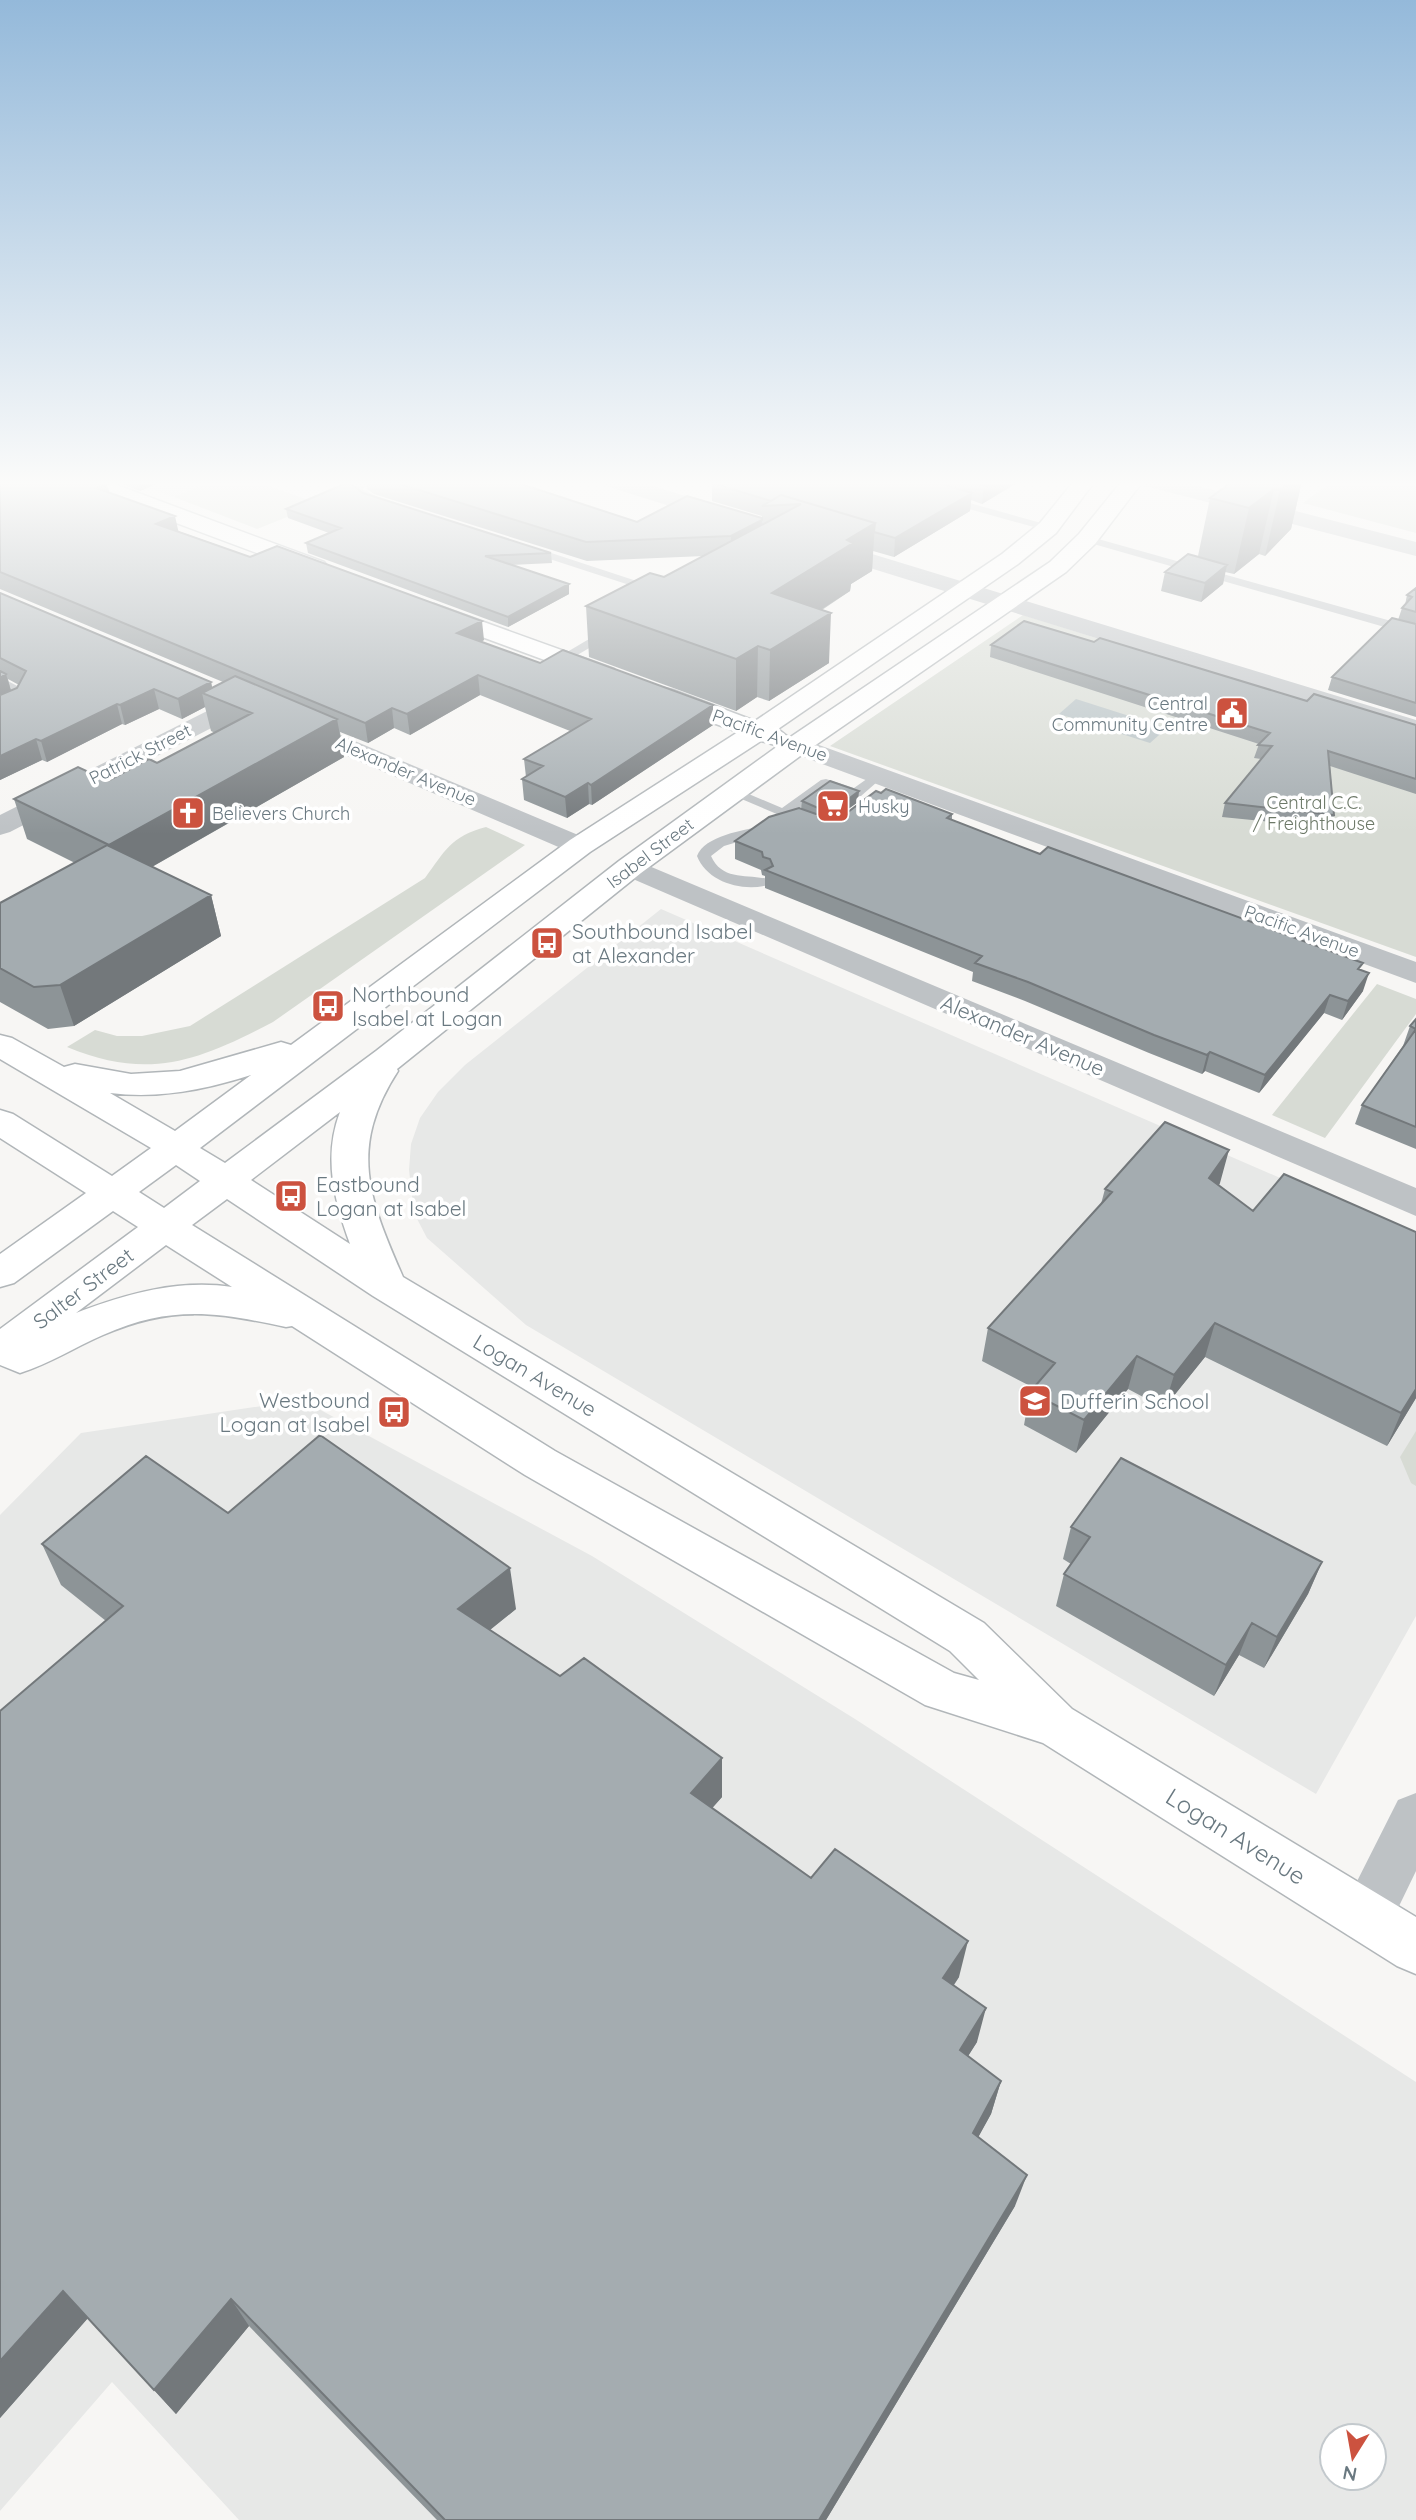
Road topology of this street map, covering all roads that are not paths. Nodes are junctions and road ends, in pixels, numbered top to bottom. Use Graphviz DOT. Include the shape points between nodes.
graph roads {
  1 [pos="663,599"];
  2 [pos="952,599"];
  3 [pos="991,599"];
  4 [pos="1011,599"];
  5 [pos="1298,599"];
  6 [pos="408,601"];
  7 [pos="659,601"];
  8 [pos="1004,603"];
  9 [pos="626,621"];
  10 [pos="1416,632"];
  11 [pos="563,658"];
  12 [pos="0,681"];
  13 [pos="624,681"];
  14 [pos="207,686"];
  15 [pos="648,690"];
  16 [pos="243,701"];
  17 [pos="0,711"];
  18 [pos="1416,729"];
  19 [pos="758,731"];
  20 [pos="797,745"];
  21 [pos="870,790"];
  22 [pos="732,792"];
  23 [pos="791,816"];
  24 [pos="0,825"];
  25 [pos="817,831"];
  26 [pos="580,846"];
  27 [pos="630,867"];
  28 [pos="763,882"];
  29 [pos="1416,973"];
  30 [pos="316,1040"];
  31 [pos="0,1045"];
  32 [pos="388,1059"];
  33 [pos="30,1063"];
  34 [pos="0,1122"];
  35 [pos="176,1148"];
  36 [pos="227,1182"];
  37 [pos="113,1194"];
  38 [pos="1416,1203"];
  39 [pos="165,1226"];
  40 [pos="0,1273"];
  41 [pos="387,1286"];
  42 [pos="307,1317"];
  43 [pos="0,1350"];
  44 [pos="0,1369"];
  45 [pos="1055,1724"];
  46 [pos="1416,1817"];
  47 [pos="1366,1917"];
  48 [pos="1416,1947"];
  1 -- 7 [label="lane"];
  2 -- 19 [label="main road, Isabel Street"];
  3 -- 8 [label="street"];
  4 -- 8 [label="main road, Isabel Street"];
  5 -- 10 [label="lane"];
  6 -- 11 [label="main road"];
  8 -- 18 [label="street"];
  8 -- 20 [label="main road, Isabel Street"];
  9 -- 11 [label="lane"];
  11 -- 13 [label="main road"];
  12 -- 17 [label="lane" via="23,692 17,703"];
  14 -- 16 [label="street, Alexander Avenue"];
  15 -- 19 [label="main road, Pacific Avenue"];
  16 -- 24 [label="street, Patrick Street"];
  16 -- 26 [label="street, Alexander Avenue"];
  19 -- 20 [label="main road, Pacific Avenue"];
  19 -- 26 [label="main road, Isabel Street"];
  20 -- 21 [label="street, Pacific Avenue"];
  20 -- 22 [label="main road, Isabel Street"];
  21 -- 23 [label="lane" via="826,783"];
  21 -- 29 [label="street, Pacific Avenue"];
  22 -- 23 [label="lane"];
  22 -- 27 [label="main road, Isabel Street"];
  23 -- 25 [label="lane"];
  23 -- 28 [label="lane" via="706,851 705,863 710,869 733,880"];
  26 -- 30 [label="main road, Isabel Street"];
  27 -- 32 [label="main road, Isabel Street"];
  27 -- 38 [label="street, Alexander Avenue"];
  30 -- 33 [label="main road" via="225,1073 167,1085 107,1084"];
  30 -- 35 [label="main road, Isabel Street"];
  31 -- 33 [label="main road, Logan Avenue"];
  32 -- 36 [label="main road, Isabel Street"];
  32 -- 41 [label="main road" via="360,1104 350,1162 357,1212"];
  33 -- 35 [label="main road, Logan Avenue"];
  34 -- 37 [label="main road, Logan Avenue"];
  35 -- 36 [label="main road, Logan Avenue"];
  35 -- 37 [label="main road, Isabel Street"];
  36 -- 39 [label="main road, Isabel Street"];
  36 -- 41 [label="main road, Logan Avenue"];
  37 -- 39 [label="main road, Logan Avenue"];
  37 -- 40 [label="main road"];
  39 -- 42 [label="main road, Logan Avenue"];
  39 -- 43 [label="main road, Salter Street"];
  41 -- 45 [label="main road, Logan Avenue" via="967,1637"];
  42 -- 44 [label="main road" via="210,1299 165,1301 93,1321"];
  42 -- 45 [label="main road, Logan Avenue" via="540,1463 942,1690"];
  45 -- 47 [label="main road, Logan Avenue"];
  46 -- 47 [label="street"];
  47 -- 48 [label="main road, Logan Avenue"];
}
